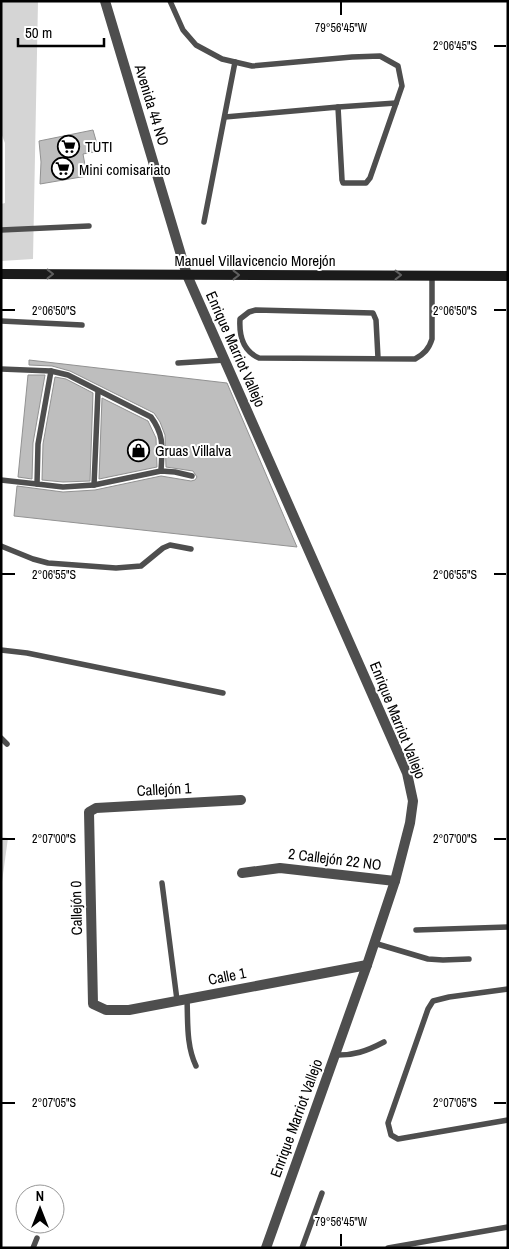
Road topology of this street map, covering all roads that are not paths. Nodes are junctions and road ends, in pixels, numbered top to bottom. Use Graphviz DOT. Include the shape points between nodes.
graph roads {
  1 [pos="105,1"];
  2 [pos="170,1"];
  3 [pos="236,62"];
  4 [pos="396,103"];
  5 [pos="338,107"];
  6 [pos="225,117"];
  7 [pos="204,222"];
  8 [pos="89,226"];
  9 [pos="1,230"];
  10 [pos="1,274"];
  11 [pos="187,275"];
  12 [pos="432,275"];
  13 [pos="508,276"];
  14 [pos="1,321"];
  15 [pos="82,325"];
  16 [pos="378,358"];
  17 [pos="224,360"];
  18 [pos="178,364"];
  19 [pos="1,369"];
  20 [pos="51,371"];
  21 [pos="98,391"];
  22 [pos="161,471"];
  23 [pos="192,476"];
  24 [pos="1,480"];
  25 [pos="37,484"];
  26 [pos="94,485"];
  27 [pos="1,546"];
  28 [pos="191,549"];
  29 [pos="1,650"];
  30 [pos="223,693"];
  31 [pos="1,738"];
  32 [pos="7,744"];
  33 [pos="241,800"];
  34 [pos="89,812"];
  35 [pos="242,873"];
  36 [pos="394,881"];
  37 [pos="162,883"];
  38 [pos="508,927"];
  39 [pos="416,930"];
  40 [pos="374,943"];
  41 [pos="469,959"];
  42 [pos="366,965"];
  43 [pos="508,988"];
  44 [pos="182,999"];
  45 [pos="93,1004"];
  46 [pos="384,1042"];
  47 [pos="334,1055"];
  48 [pos="196,1066"];
  49 [pos="508,1120"];
  50 [pos="322,1192"];
  51 [pos="508,1227"];
  52 [pos="37,1238"];
  53 [pos="33,1248"];
  54 [pos="266,1248"];
  55 [pos="302,1248"];
  56 [pos="388,1248"];
  1 -- 11 [label="street, Avenida 44 NO"];
  2 -- 3 [label="lane" via="183,30 196,45 222,59"];
  3 -- 4 [label="lane" via="252,66 380,56 398,66 402,86"];
  3 -- 6 [label="lane"];
  4 -- 5 [label="lane"];
  4 -- 5 [label="lane" via="366,183 343,182"];
  5 -- 6 [label="lane"];
  6 -- 7 [label="lane"];
  8 -- 9 [label="lane"];
  10 -- 11 [label="street, Manuel Villavicencio Morejón, one-way"];
  11 -- 12 [label="street, Manuel Villavicencio Morejón, one-way"];
  11 -- 17 [label="street, Enrique Marriot Vallejo"];
  12 -- 13 [label="street, Manuel Villavicencio Morejón"];
  12 -- 16 [label="lane" via="430,346 415,358"];
  14 -- 15 [label="lane"];
  16 -- 16 [label="lane" via="259,358 246,348 240,335 240,318 256,310 373,313"];
  17 -- 18 [label="lane"];
  17 -- 36 [label="street, Enrique Marriot Vallejo" via="407,773 413,801"];
  19 -- 20 [label="lane"];
  20 -- 21 [label="lane" via="68,375"];
  20 -- 25 [label="lane" via="38,444"];
  21 -- 22 [label="lane" via="152,416 160,428"];
  21 -- 26 [label="lane"];
  22 -- 23 [label="lane"];
  22 -- 26 [label="lane"];
  24 -- 25 [label="lane"];
  25 -- 26 [label="lane" via="63,487"];
  27 -- 28 [label="lane" via="48,563 116,568 142,566 170,545"];
  29 -- 30 [label="lane"];
  31 -- 32 [label="lane"];
  33 -- 34 [label="street, Callejón 1" via="96,808"];
  34 -- 45 [label="street, Callejón 0"];
  35 -- 36 [label="street, 2 Callejón 22 NO" via="280,868"];
  36 -- 40 [label="street, Enrique Marriot Vallejo"];
  37 -- 44 [label="lane"];
  38 -- 39 [label="lane"];
  40 -- 41 [label="lane" via="428,959"];
  40 -- 42 [label="street, Enrique Marriot Vallejo"];
  42 -- 44 [label="street, Calle 1"];
  42 -- 47 [label="street, Enrique Marriot Vallejo"];
  43 -- 49 [label="lane" via="433,1001 388,1123 391,1135 398,1139"];
  44 -- 45 [label="street, Calle 1" via="129,1010 106,1010"];
  44 -- 48 [label="lane" via="191,1056"];
  46 -- 47 [label="lane" via="361,1053"];
  47 -- 54 [label="street, Enrique Marriot Vallejo"];
  50 -- 55 [label="lane"];
  51 -- 56 [label="lane"];
  52 -- 53 [label="lane"];
}
